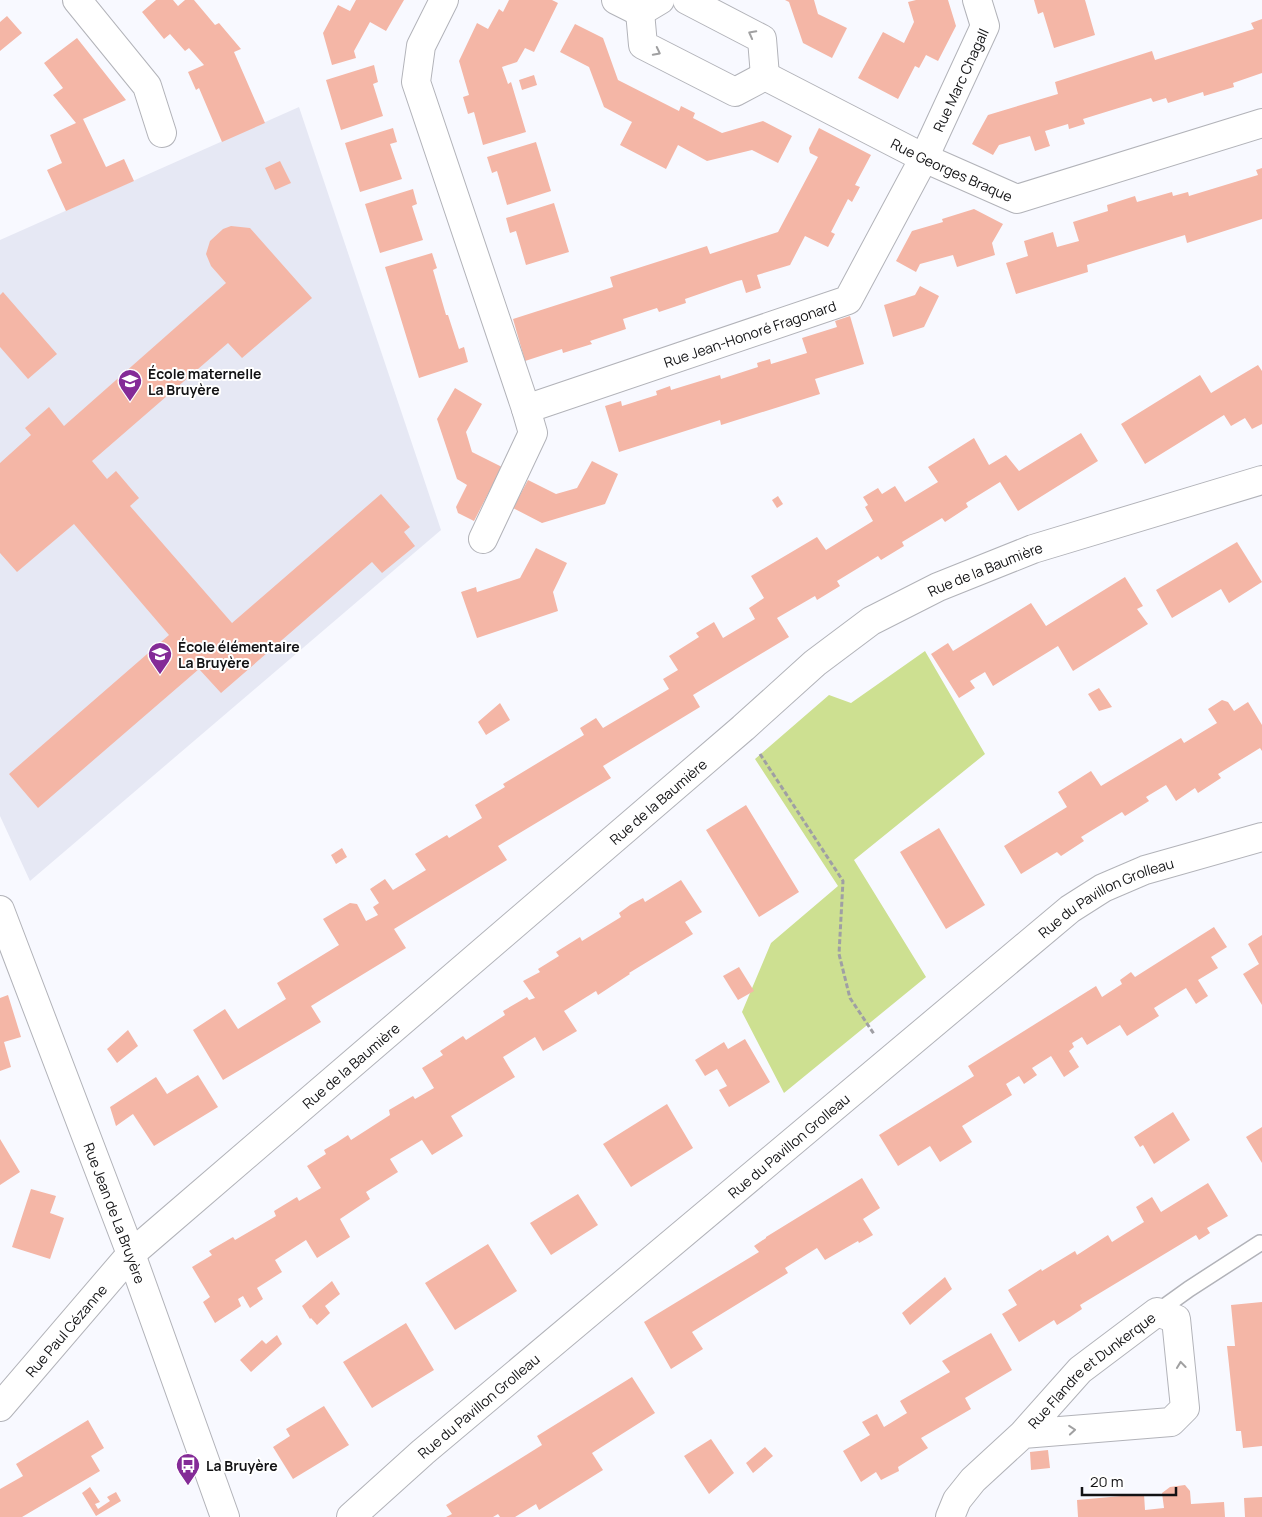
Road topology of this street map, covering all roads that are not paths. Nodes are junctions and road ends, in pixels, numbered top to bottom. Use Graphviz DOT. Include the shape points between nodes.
graph roads {
  1 [pos="77,0"];
  2 [pos="444,0"];
  3 [pos="616,0"];
  4 [pos="687,0"];
  5 [pos="978,0"];
  6 [pos="650,6"];
  7 [pos="765,76"];
  8 [pos="1262,123"];
  9 [pos="162,133"];
  10 [pos="924,158"];
  11 [pos="526,409"];
  12 [pos="1262,480"];
  13 [pos="483,539"];
  14 [pos="1262,838"];
  15 [pos="0,910"];
  16 [pos="1260,1243"];
  17 [pos="131,1254"];
  18 [pos="1157,1312"];
  19 [pos="0,1407"];
  20 [pos="1023,1434"];
  21 [pos="225,1517"];
  22 [pos="351,1517"];
  23 [pos="950,1517"];
  1 -- 9 [label="street" via="147,86"];
  2 -- 11 [label="street" via="420,46 416,82"];
  3 -- 6 [label="street"];
  7 -- 4 [label="street, one-way" via="762,39"];
  5 -- 10 [label="street, Rue Marc Chagall" via="986,26"];
  6 -- 7 [label="street, one-way" via="643,45 735,92"];
  7 -- 10 [label="street, Rue Georges Braque"];
  8 -- 10 [label="street, Rue Georges Braque" via="1018,199"];
  10 -- 11 [label="street, Rue Jean-Honoré Fragonard" via="848,300"];
  11 -- 13 [label="street" via="533,433"];
  12 -- 17 [label="street, Rue de la Baumière" via="1033,549 938,587 871,621 815,663"];
  14 -- 22 [label="street, Rue du Pavillon Grolleau" via="1145,870 1103,888 1070,909 423,1452"];
  15 -- 17 [label="street, Rue Jean de La Bruyère"];
  16 -- 18 [label="lane"];
  17 -- 19 [label="street, Rue Paul Cézanne"];
  17 -- 21 [label="street, Rue Jean de La Bruyère"];
  18 -- 20 [label="street, Rue Flandre et Dunkerque" via="1080,1370"];
  20 -- 18 [label="street, Rue Flandre et Dunkerque, one-way" via="1172,1422 1185,1408 1176,1319"];
  20 -- 23 [label="street, Rue Flandre et Dunkerque" via="973,1480 957,1500"];
}
